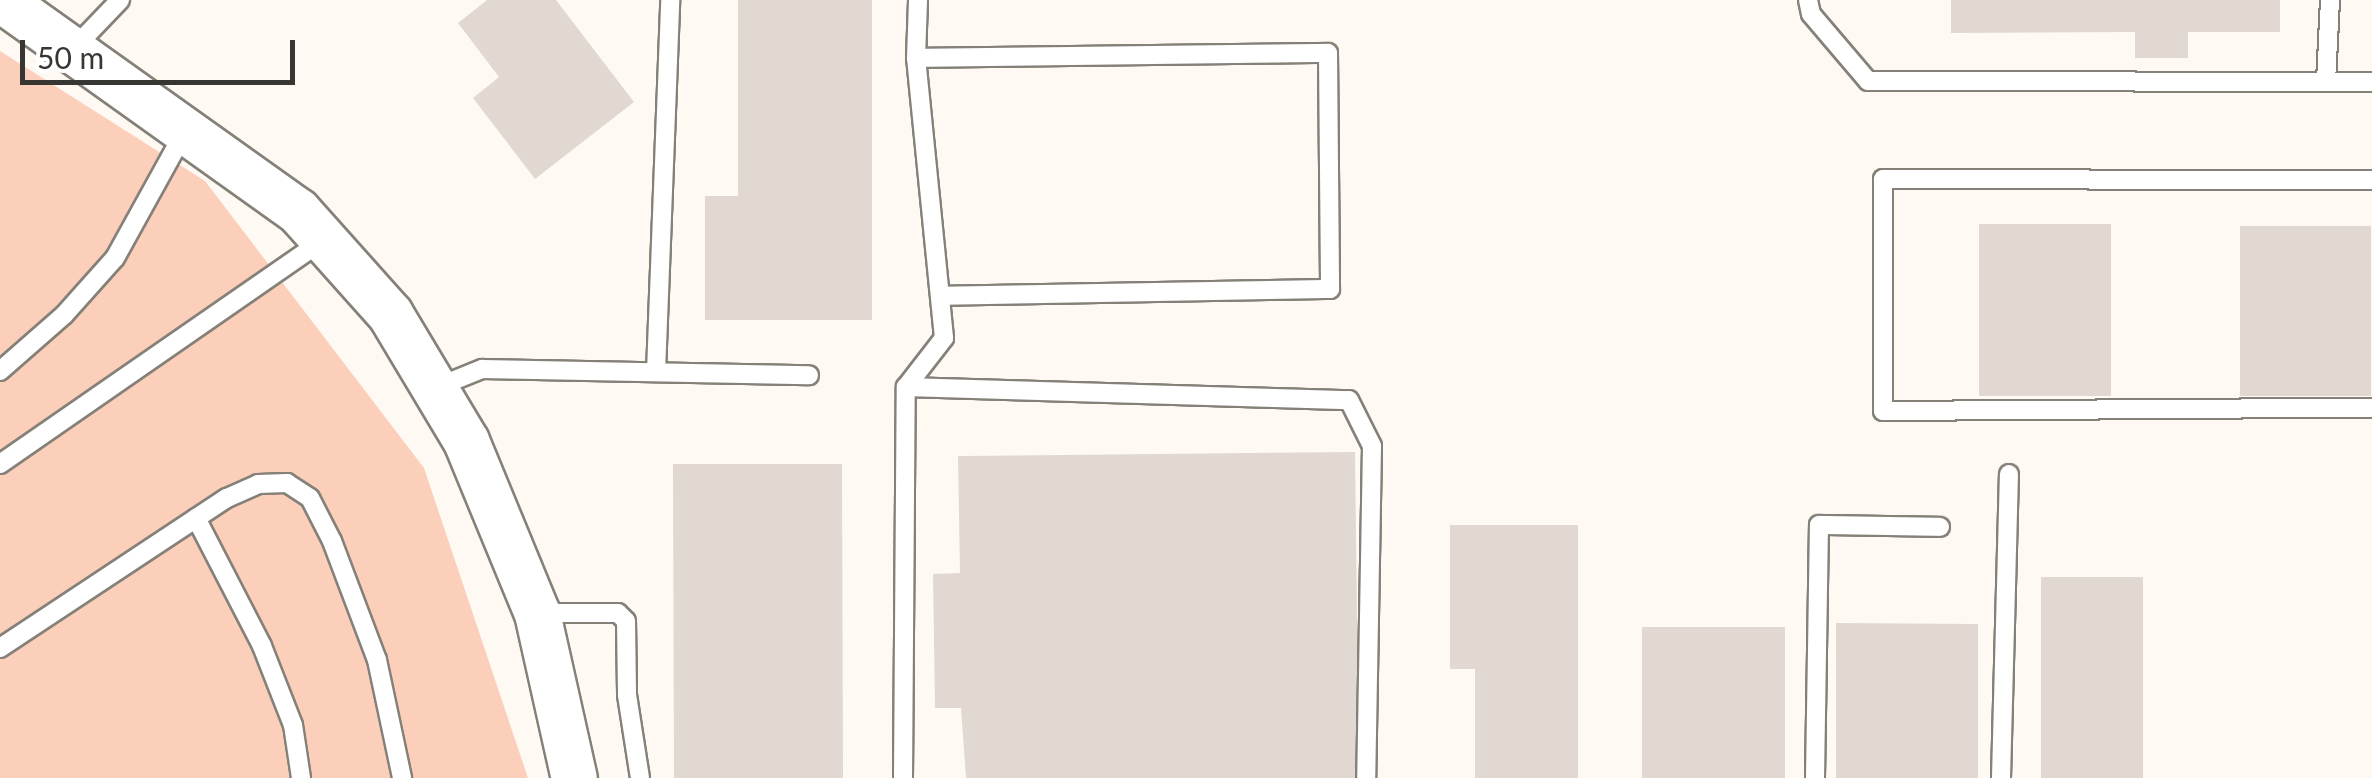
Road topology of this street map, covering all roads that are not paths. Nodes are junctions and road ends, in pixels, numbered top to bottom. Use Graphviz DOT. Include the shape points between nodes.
graph roads {
  1 [pos="2,0"];
  2 [pos="120,0"];
  3 [pos="670,0"];
  4 [pos="918,0"];
  5 [pos="1808,0"];
  6 [pos="2330,0"];
  7 [pos="75,47"];
  8 [pos="916,58"];
  9 [pos="2326,82"];
  10 [pos="2372,82"];
  11 [pos="187,128"];
  12 [pos="2372,180"];
  13 [pos="324,240"];
  14 [pos="940,296"];
  15 [pos="0,371"];
  16 [pos="656,372"];
  17 [pos="809,375"];
  18 [pos="906,387"];
  19 [pos="434,388"];
  20 [pos="2372,408"];
  21 [pos="0,464"];
  22 [pos="2009,474"];
  23 [pos="196,518"];
  24 [pos="1940,527"];
  25 [pos="536,613"];
  26 [pos="0,648"];
  27 [pos="300,778"];
  28 [pos="402,778"];
  29 [pos="574,778"];
  30 [pos="640,778"];
  31 [pos="903,778"];
  32 [pos="1366,778"];
  33 [pos="1815,778"];
  34 [pos="2001,778"];
  1 -- 7 [label="street"];
  2 -- 7 [label="lane"];
  3 -- 16 [label="lane"];
  4 -- 8 [label="lane"];
  5 -- 9 [label="lane" via="1811,14 1868,81"];
  6 -- 9 [label="lane"];
  7 -- 11 [label="street"];
  8 -- 14 [label="lane"];
  8 -- 14 [label="lane" via="1328,53 1330,289"];
  9 -- 10 [label="lane"];
  11 -- 13 [label="street" via="298,211"];
  11 -- 15 [label="lane" via="115,258"];
  12 -- 20 [label="lane" via="1882,179 1882,411"];
  13 -- 19 [label="street" via="390,314"];
  13 -- 21 [label="lane"];
  14 -- 18 [label="lane" via="944,338"];
  16 -- 17 [label="lane"];
  16 -- 19 [label="lane" via="482,369"];
  18 -- 31 [label="lane"];
  18 -- 32 [label="lane" via="1348,400 1372,446"];
  19 -- 25 [label="street" via="466,441"];
  22 -- 34 [label="lane"];
  23 -- 26 [label="lane"];
  23 -- 27 [label="lane" via="262,646 293,725"];
  23 -- 28 [label="lane" via="258,484 286,483 310,498 378,660"];
  24 -- 33 [label="lane" via="1818,525"];
  25 -- 29 [label="street"];
  25 -- 30 [label="lane" via="618,614 626,621"];
}
